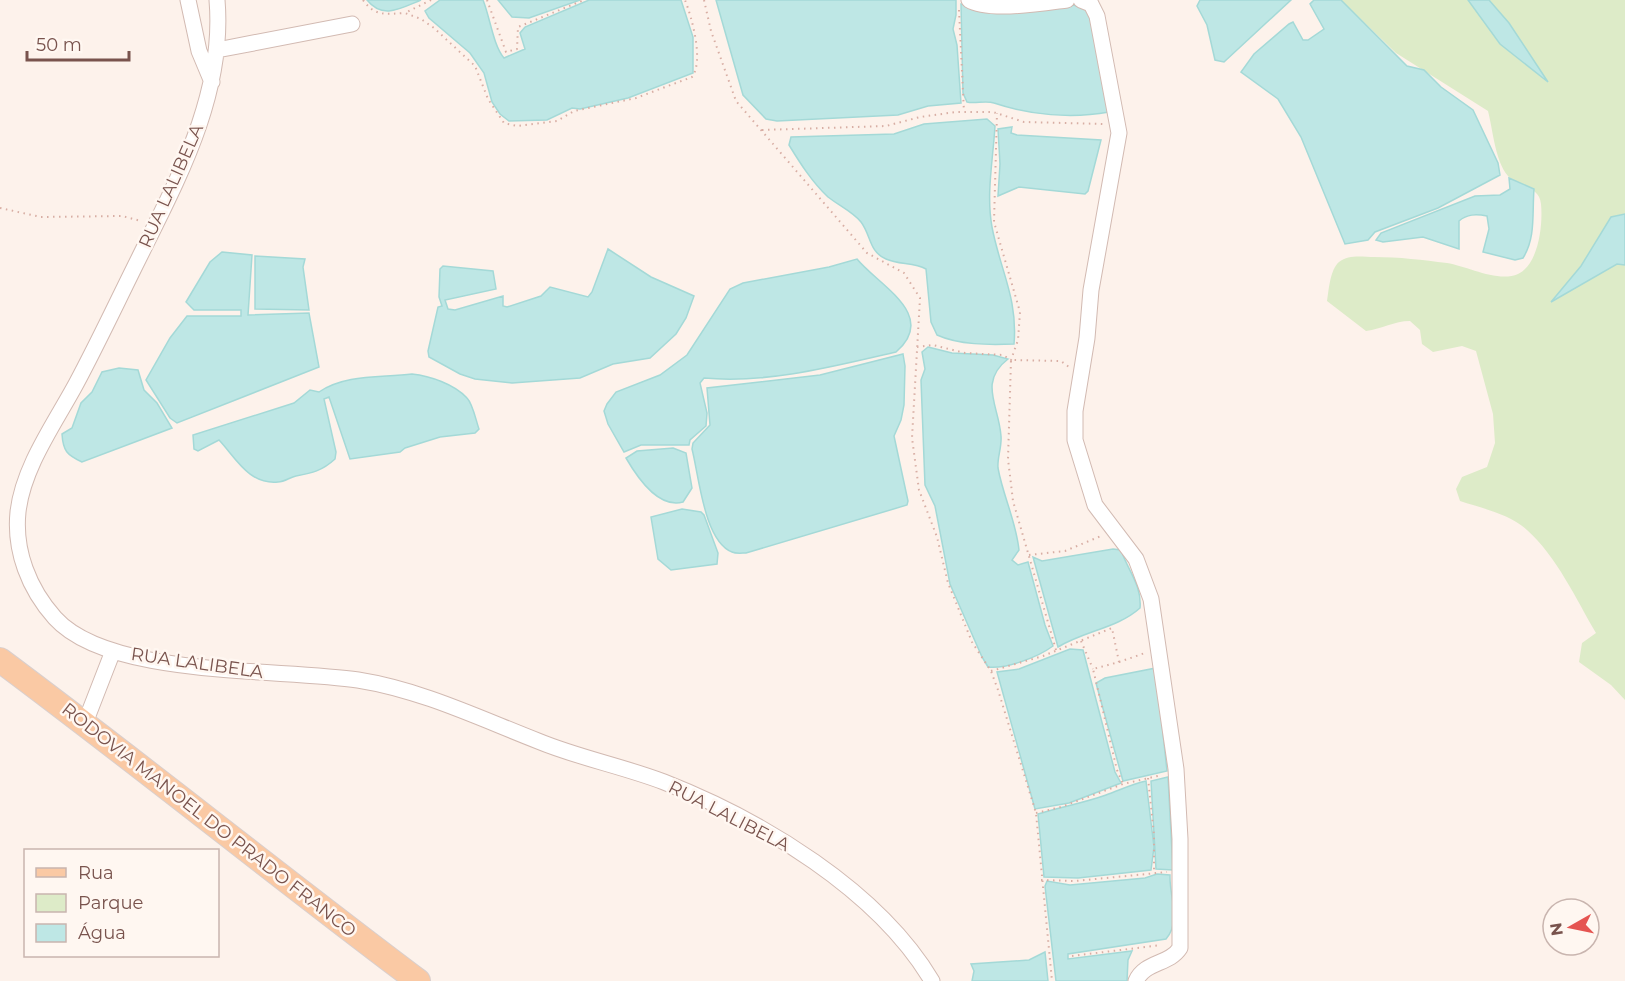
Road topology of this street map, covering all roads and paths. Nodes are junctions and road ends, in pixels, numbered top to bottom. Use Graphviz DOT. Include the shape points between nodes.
graph roads {
  1 [pos="188,0"];
  2 [pos="217,0"];
  3 [pos="363,0"];
  4 [pos="430,0"];
  5 [pos="487,0"];
  6 [pos="584,0"];
  7 [pos="685,0"];
  8 [pos="704,0"];
  9 [pos="1067,0"];
  10 [pos="1081,0"];
  11 [pos="964,4"];
  12 [pos="405,14"];
  13 [pos="352,24"];
  14 [pos="217,50"];
  15 [pos="212,82"];
  16 [pos="964,112"];
  17 [pos="997,113"];
  18 [pos="1118,125"];
  19 [pos="762,130"];
  20 [pos="0,208"];
  21 [pos="155,225"];
  22 [pos="917,347"];
  23 [pos="1011,360"];
  24 [pos="1080,383"];
  25 [pos="1114,532"];
  26 [pos="1029,555"];
  27 [pos="1081,640"];
  28 [pos="1158,648"];
  29 [pos="1056,650"];
  30 [pos="113,651"];
  31 [pos="0,660"];
  32 [pos="1119,662"];
  33 [pos="1093,669"];
  34 [pos="991,671"];
  35 [pos="85,723"];
  36 [pos="1176,771"];
  37 [pos="1148,778"];
  38 [pos="1123,784"];
  39 [pos="1036,813"];
  40 [pos="1154,872"];
  41 [pos="1179,872"];
  42 [pos="1041,880"];
  43 [pos="1181,942"];
  44 [pos="1072,956"];
  45 [pos="418,981"];
  46 [pos="932,981"];
  47 [pos="1052,981"];
  48 [pos="1136,981"];
  1 -- 15 [label="street" via="199,51"];
  2 -- 14 [label="street, RUA LALIBELA"];
  3 -- 12 [label="path" via="381,15"];
  4 -- 12 [label="path"];
  5 -- 6 [label="path" via="506,52 517,49 518,27"];
  7 -- 12 [label="path" via="698,41 692,77 636,98 574,111 557,121 517,126 504,123 488,99 475,66 453,43 421,19"];
  8 -- 19 [label="path" via="736,101"];
  9 -- 11 [label="street"];
  10 -- 18 [label="street" via="1091,4 1097,16"];
  11 -- 16 [label="path"];
  13 -- 14 [label="street"];
  14 -- 15 [label="street, RUA LALIBELA"];
  15 -- 21 [label="street, RUA LALIBELA" via="190,149"];
  16 -- 17 [label="path"];
  16 -- 19 [label="path" via="886,126"];
  17 -- 18 [label="path" via="1024,122"];
  17 -- 23 [label="path" via="994,222 1020,312 1018,340"];
  18 -- 24 [label="street"];
  19 -- 22 [label="path" via="867,253 904,273 920,298"];
  20 -- 21 [label="path" via="40,217 122,216"];
  21 -- 30 [label="street, RUA LALIBELA" via="37,457 18,512 23,564 45,607 70,632 94,646"];
  22 -- 23 [label="path" via="933,345 965,353 1004,355"];
  22 -- 34 [label="path" via="912,438 919,490 937,537 948,583 972,642"];
  23 -- 24 [label="path" via="1060,361 1071,368"];
  23 -- 26 [label="path" via="1008,459 1013,501"];
  24 -- 25 [label="street" via="1074,427 1079,457 1095,505"];
  25 -- 26 [label="path" via="1065,551"];
  25 -- 28 [label="street" via="1136,559 1148,588"];
  26 -- 29 [label="path"];
  27 -- 29 [label="path"];
  27 -- 32 [label="path" via="1112,628"];
  27 -- 33 [label="path"];
  28 -- 32 [label="path"];
  28 -- 36 [label="street"];
  29 -- 34 [label="path"];
  30 -- 35 [label="street"];
  30 -- 46 [label="street, RUA LALIBELA" via="210,668 356,680 385,686 429,698 544,744 694,794 801,852 847,886 901,936"];
  31 -- 35 [label="main road, RODOVIA MANOEL DO PRADO FRANCO"];
  32 -- 33 [label="path"];
  33 -- 38 [label="path"];
  34 -- 39 [label="path"];
  35 -- 45 [label="main road, RODOVIA MANOEL DO PRADO FRANCO" via="264,866"];
  36 -- 37 [label="path"];
  36 -- 41 [label="street"];
  37 -- 38 [label="path"];
  37 -- 40 [label="path"];
  38 -- 39 [label="path"];
  39 -- 42 [label="path"];
  40 -- 41 [label="path"];
  40 -- 42 [label="path" via="1075,881"];
  41 -- 43 [label="street"];
  42 -- 47 [label="path"];
  43 -- 44 [label="path"];
  43 -- 48 [label="street" via="1176,953 1144,969"];
}
